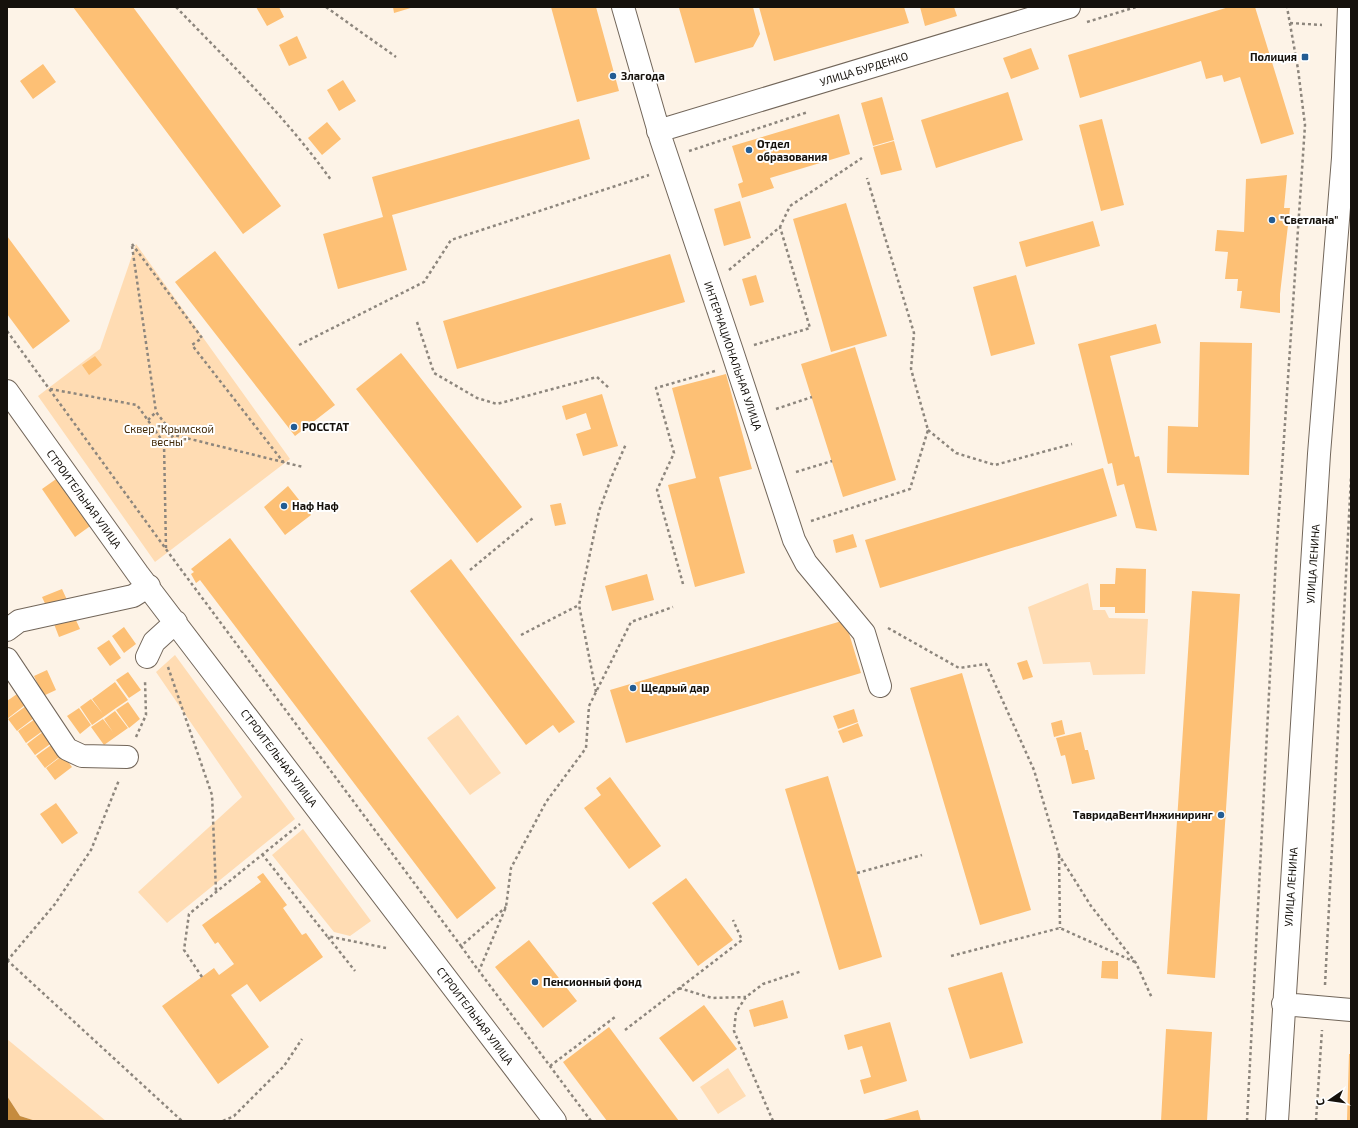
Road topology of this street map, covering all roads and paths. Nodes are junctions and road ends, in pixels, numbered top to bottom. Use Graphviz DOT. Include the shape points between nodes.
graph roads {
  1 [pos="176,7"];
  2 [pos="326,7"];
  3 [pos="622,7"];
  4 [pos="1069,7"];
  5 [pos="1282,7"];
  6 [pos="1349,7"];
  7 [pos="1287,8"];
  8 [pos="1290,23"];
  9 [pos="1322,25"];
  10 [pos="396,56"];
  11 [pos="1348,101"];
  12 [pos="658,131"];
  13 [pos="862,158"];
  14 [pos="655,173"];
  15 [pos="867,178"];
  16 [pos="331,180"];
  17 [pos="780,227"];
  18 [pos="726,272"];
  19 [pos="417,322"];
  20 [pos="7,332"];
  21 [pos="299,345"];
  22 [pos="752,346"];
  23 [pos="722,369"];
  24 [pos="49,388"];
  25 [pos="610,389"];
  26 [pos="7,391"];
  27 [pos="812,398"];
  28 [pos="773,410"];
  29 [pos="156,412"];
  30 [pos="148,420"];
  31 [pos="928,430"];
  32 [pos="174,435"];
  33 [pos="164,443"];
  34 [pos="626,444"];
  35 [pos="1072,444"];
  36 [pos="832,461"];
  37 [pos="284,463"];
  38 [pos="302,467"];
  39 [pos="794,473"];
  40 [pos="1351,477"];
  41 [pos="533,518"];
  42 [pos="811,521"];
  43 [pos="166,549"];
  44 [pos="470,570"];
  45 [pos="683,584"];
  46 [pos="149,586"];
  47 [pos="579,605"];
  48 [pos="673,607"];
  49 [pos="885,627"];
  50 [pos="170,628"];
  51 [pos="7,630"];
  52 [pos="521,636"];
  53 [pos="147,657"];
  54 [pos="7,660"];
  55 [pos="880,686"];
  56 [pos="596,692"];
  57 [pos="127,757"];
  58 [pos="296,827"];
  59 [pos="262,854"];
  60 [pos="1059,854"];
  61 [pos="922,855"];
  62 [pos="857,873"];
  63 [pos="216,892"];
  64 [pos="506,907"];
  65 [pos="733,920"];
  66 [pos="1060,928"];
  67 [pos="327,936"];
  68 [pos="461,946"];
  69 [pos="386,948"];
  70 [pos="951,956"];
  71 [pos="7,961"];
  72 [pos="1136,963"];
  73 [pos="479,970"];
  74 [pos="355,971"];
  75 [pos="802,971"];
  76 [pos="202,977"];
  77 [pos="680,988"];
  78 [pos="746,996"];
  79 [pos="1152,998"];
  80 [pos="1283,1004"];
  81 [pos="1323,1007"];
  82 [pos="1351,1010"];
  83 [pos="615,1017"];
  84 [pos="625,1030"];
  85 [pos="302,1040"];
  86 [pos="550,1066"];
  87 [pos="182,1121"];
  88 [pos="223,1121"];
  89 [pos="555,1121"];
  90 [pos="591,1121"];
  91 [pos="773,1121"];
  92 [pos="1247,1121"];
  93 [pos="1276,1121"];
  94 [pos="1316,1121"];
  1 -- 16 [label="path" via="268,102"];
  2 -- 10 [label="path"];
  3 -- 12 [label="street, ИНТЕРНАЦИОНАЛЬНАЯ УЛИЦА"];
  4 -- 12 [label="street, УЛИЦА БУРДЕНКО"];
  5 -- 7 [label="path"];
  6 -- 11 [label="street, УЛИЦА ЛЕНИНА"];
  7 -- 8 [label="path"];
  8 -- 9 [label="path"];
  8 -- 92 [label="path" via="1305,125 1279,510"];
  11 -- 80 [label="street, УЛИЦА ЛЕНИНА" via="1319,454"];
  12 -- 55 [label="street, ИНТЕРНАЦИОНАЛЬНАЯ УЛИЦА" via="794,540 806,563 864,632"];
  13 -- 17 [label="path" via="790,206"];
  14 -- 21 [label="path" via="452,240 424,282"];
  15 -- 31 [label="path" via="914,333 911,369"];
  17 -- 18 [label="path"];
  17 -- 22 [label="path" via="810,328"];
  19 -- 25 [label="path" via="434,374 477,398 497,404 597,377"];
  20 -- 24 [label="path"];
  23 -- 45 [label="path" via="656,388 674,453 657,490"];
  24 -- 30 [label="path" via="137,405"];
  24 -- 43 [label="path"];
  26 -- 46 [label="street, СТРОИТЕЛЬНАЯ УЛИЦА"];
  27 -- 28 [label="path"];
  29 -- 30 [label="path"];
  29 -- 32 [label="path"];
  29 -- 37 [label="path" via="132,244 202,338 192,345"];
  30 -- 33 [label="path"];
  31 -- 35 [label="path" via="956,453 995,465"];
  31 -- 42 [label="path" via="910,489"];
  32 -- 33 [label="path"];
  32 -- 37 [label="path"];
  33 -- 43 [label="path"];
  34 -- 47 [label="path" via="600,511"];
  36 -- 39 [label="path"];
  37 -- 38 [label="path"];
  40 -- 81 [label="path"];
  41 -- 44 [label="path"];
  43 -- 68 [label="path"];
  46 -- 50 [label="street, СТРОИТЕЛЬНАЯ УЛИЦА"];
  46 -- 51 [label="street" via="134,596 19,621"];
  47 -- 52 [label="path"];
  47 -- 56 [label="path"];
  48 -- 56 [label="path" via="631,622"];
  49 -- 60 [label="path" via="959,668 986,664 1034,770"];
  50 -- 53 [label="street" via="154,642"];
  50 -- 63 [label="path" via="166,659 212,795"];
  50 -- 89 [label="street, СТРОИТЕЛЬНАЯ УЛИЦА"];
  53 -- 57 [label="path" via="146,715"];
  54 -- 57 [label="street" via="67,749 82,756"];
  56 -- 64 [label="path" via="589,706 586,748 546,802 511,868"];
  57 -- 71 [label="path" via="91,850 55,904"];
  58 -- 59 [label="path"];
  59 -- 63 [label="path"];
  59 -- 67 [label="path"];
  60 -- 66 [label="path"];
  60 -- 72 [label="path" via="1091,906"];
  61 -- 62 [label="path"];
  63 -- 76 [label="path" via="189,914 184,950"];
  64 -- 68 [label="path"];
  64 -- 73 [label="path"];
  65 -- 77 [label="path" via="742,940"];
  66 -- 70 [label="path"];
  66 -- 72 [label="path"];
  67 -- 69 [label="path"];
  67 -- 74 [label="path"];
  68 -- 73 [label="path"];
  71 -- 87 [label="path"];
  72 -- 79 [label="path"];
  73 -- 86 [label="path"];
  75 -- 78 [label="path" via="763,984"];
  77 -- 78 [label="path" via="712,998"];
  77 -- 84 [label="path"];
  78 -- 91 [label="path" via="736,1012 734,1031"];
  80 -- 81 [label="street"];
  80 -- 93 [label="street, УЛИЦА ЛЕНИНА"];
  81 -- 82 [label="street"];
  81 -- 94 [label="path"];
  83 -- 86 [label="path"];
  85 -- 88 [label="path" via="284,1066 234,1116"];
  86 -- 90 [label="path"];
}
